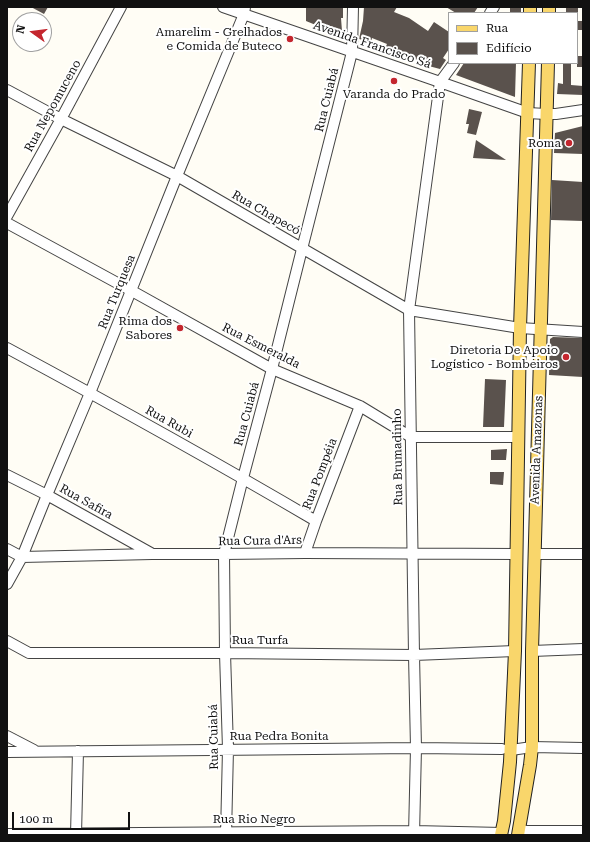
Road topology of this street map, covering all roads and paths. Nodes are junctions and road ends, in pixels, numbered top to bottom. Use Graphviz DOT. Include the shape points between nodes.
graph roads {
  1 [pos="121,7"];
  2 [pos="223,7"];
  3 [pos="353,7"];
  4 [pos="244,11"];
  5 [pos="352,52"];
  6 [pos="453,64"];
  7 [pos="529,64"];
  8 [pos="548,64"];
  9 [pos="440,82"];
  10 [pos="7,90"];
  11 [pos="583,110"];
  12 [pos="528,113"];
  13 [pos="546,114"];
  14 [pos="61,119"];
  15 [pos="177,176"];
  16 [pos="7,216"];
  17 [pos="7,223"];
  18 [pos="302,249"];
  19 [pos="132,290"];
  20 [pos="409,310"];
  21 [pos="520,328"];
  22 [pos="541,330"];
  23 [pos="583,332"];
  24 [pos="7,348"];
  25 [pos="272,369"];
  26 [pos="90,393"];
  27 [pos="360,406"];
  28 [pos="411,436"];
  29 [pos="519,438"];
  30 [pos="7,475"];
  31 [pos="243,478"];
  32 [pos="47,495"];
  33 [pos="316,521"];
  34 [pos="7,549"];
  35 [pos="305,553"];
  36 [pos="152,554"];
  37 [pos="224,554"];
  38 [pos="412,554"];
  39 [pos="516,554"];
  40 [pos="534,554"];
  41 [pos="583,554"];
  42 [pos="22,557"];
  43 [pos="7,584"];
  44 [pos="7,641"];
  45 [pos="583,649"];
  46 [pos="532,651"];
  47 [pos="515,652"];
  48 [pos="225,653"];
  49 [pos="414,654"];
  50 [pos="7,736"];
  51 [pos="532,747"];
  52 [pos="416,748"];
  53 [pos="583,748"];
  54 [pos="228,749"];
  55 [pos="507,749"];
  56 [pos="36,751"];
  57 [pos="78,751"];
  58 [pos="7,752"];
  59 [pos="583,831"];
  60 [pos="226,833"];
  61 [pos="414,833"];
  62 [pos="519,833"];
  63 [pos="7,834"];
  64 [pos="16,834"];
  65 [pos="76,834"];
  66 [pos="501,834"];
  1 -- 14 [label="street, Rua Nepomuceno"];
  2 -- 4 [label="street, Avenida Francisco Sá"];
  3 -- 5 [label="street, Rua Cuiabá"];
  4 -- 5 [label="street, Avenida Francisco Sá"];
  4 -- 15 [label="street, Rua Turquesa"];
  5 -- 9 [label="street, Avenida Francisco Sá"];
  5 -- 18 [label="street, Rua Cuiabá"];
  6 -- 9 [label="street"];
  7 -- 12 [label="main road, Avenida Amazonas"];
  8 -- 13 [label="main road, Avenida Amazonas"];
  9 -- 12 [label="street, Avenida Francisco Sá"];
  9 -- 20 [label="street, Rua Brumadinho"];
  10 -- 14 [label="street, Rua Chapecó"];
  11 -- 13 [label="street, Avenida Francisco Sá"];
  12 -- 13 [label="street, Avenida Francisco Sá"];
  12 -- 21 [label="main road, Avenida Amazonas"];
  13 -- 22 [label="main road, Avenida Amazonas"];
  14 -- 15 [label="street, Rua Chapecó"];
  14 -- 16 [label="street, Rua Nepomuceno"];
  15 -- 18 [label="street, Rua Chapecó"];
  15 -- 19 [label="street, Rua Turquesa"];
  17 -- 19 [label="street, Rua Esmeralda"];
  18 -- 20 [label="street, Rua Chapecó"];
  18 -- 25 [label="street, Rua Cuiabá"];
  19 -- 25 [label="street, Rua Esmeralda"];
  19 -- 26 [label="street, Rua Turquesa"];
  20 -- 21 [label="street, Rua Chapecó"];
  20 -- 28 [label="street, Rua Brumadinho"];
  21 -- 22 [label="street, Rua Chapecó"];
  21 -- 29 [label="main road, Avenida Amazonas"];
  22 -- 23 [label="street, Rua Chapecó"];
  22 -- 40 [label="main road, Avenida Amazonas"];
  24 -- 26 [label="street, Rua Rubi"];
  25 -- 27 [label="street, Rua Esmeralda"];
  25 -- 31 [label="street, Rua Cuiabá"];
  26 -- 31 [label="street, Rua Rubi"];
  26 -- 32 [label="street, Rua Turquesa"];
  27 -- 28 [label="street, Rua Esmeralda"];
  27 -- 33 [label="street, Rua Pompéia"];
  28 -- 29 [label="street, Rua Esmeralda"];
  28 -- 38 [label="street, Rua Brumadinho"];
  29 -- 39 [label="main road, Avenida Amazonas"];
  30 -- 32 [label="street, Rua Safira"];
  31 -- 33 [label="street, Rua Rubi"];
  31 -- 37 [label="street, Rua Cuiabá"];
  32 -- 36 [label="street, Rua Safira"];
  32 -- 42 [label="street, Rua Turquesa"];
  33 -- 35 [label="street, Rua Pompéia"];
  34 -- 42 [label="street, Rua Cura d'Ars"];
  35 -- 37 [label="street, Rua Cura d'Ars"];
  35 -- 38 [label="street, Rua Cura d'Ars"];
  36 -- 37 [label="street, Rua Cura d'Ars"];
  36 -- 42 [label="street, Rua Cura d'Ars"];
  37 -- 48 [label="street, Rua Cuiabá"];
  38 -- 39 [label="street, Rua Cura d'Ars"];
  38 -- 49 [label="street, Rua Brumadinho"];
  39 -- 47 [label="main road, Avenida Amazonas"];
  40 -- 41 [label="street"];
  40 -- 46 [label="main road, Avenida Amazonas"];
  42 -- 43 [label="street, Rua Turquesa"];
  44 -- 48 [label="street, Rua Turfa" via="29,653"];
  45 -- 46 [label="street"];
  46 -- 51 [label="main road, Avenida Amazonas"];
  47 -- 49 [label="street, Rua Turfa"];
  47 -- 55 [label="main road, Avenida Amazonas"];
  48 -- 49 [label="street, Rua Turfa"];
  48 -- 54 [label="street, Rua Cuiabá"];
  49 -- 52 [label="street, Rua Brumadinho"];
  50 -- 56 [label="street"];
  51 -- 53 [label="street, Rua Pedra Bonita"];
  51 -- 55 [label="street, Rua Pedra Bonita"];
  51 -- 62 [label="main road, Avenida Amazonas"];
  52 -- 54 [label="street, Rua Pedra Bonita"];
  52 -- 55 [label="street, Rua Pedra Bonita"];
  52 -- 61 [label="street, Rua Brumadinho"];
  54 -- 57 [label="street, Rua Pedra Bonita"];
  54 -- 60 [label="street, Rua Cuiabá"];
  55 -- 66 [label="main road, Avenida Amazonas" via="504,821"];
  56 -- 57 [label="street, Rua Pedra Bonita"];
  56 -- 58 [label="street, Rua Pedra Bonita"];
  57 -- 65 [label="street"];
  59 -- 62 [label="street"];
  60 -- 61 [label="street, Rua Rio Negro"];
  60 -- 65 [label="street, Rua Rio Negro"];
  61 -- 66 [label="street, Rua Rio Negro"];
  63 -- 64 [label="street, Rua Rio Negro"];
  64 -- 65 [label="street, Rua Rio Negro"];
}
